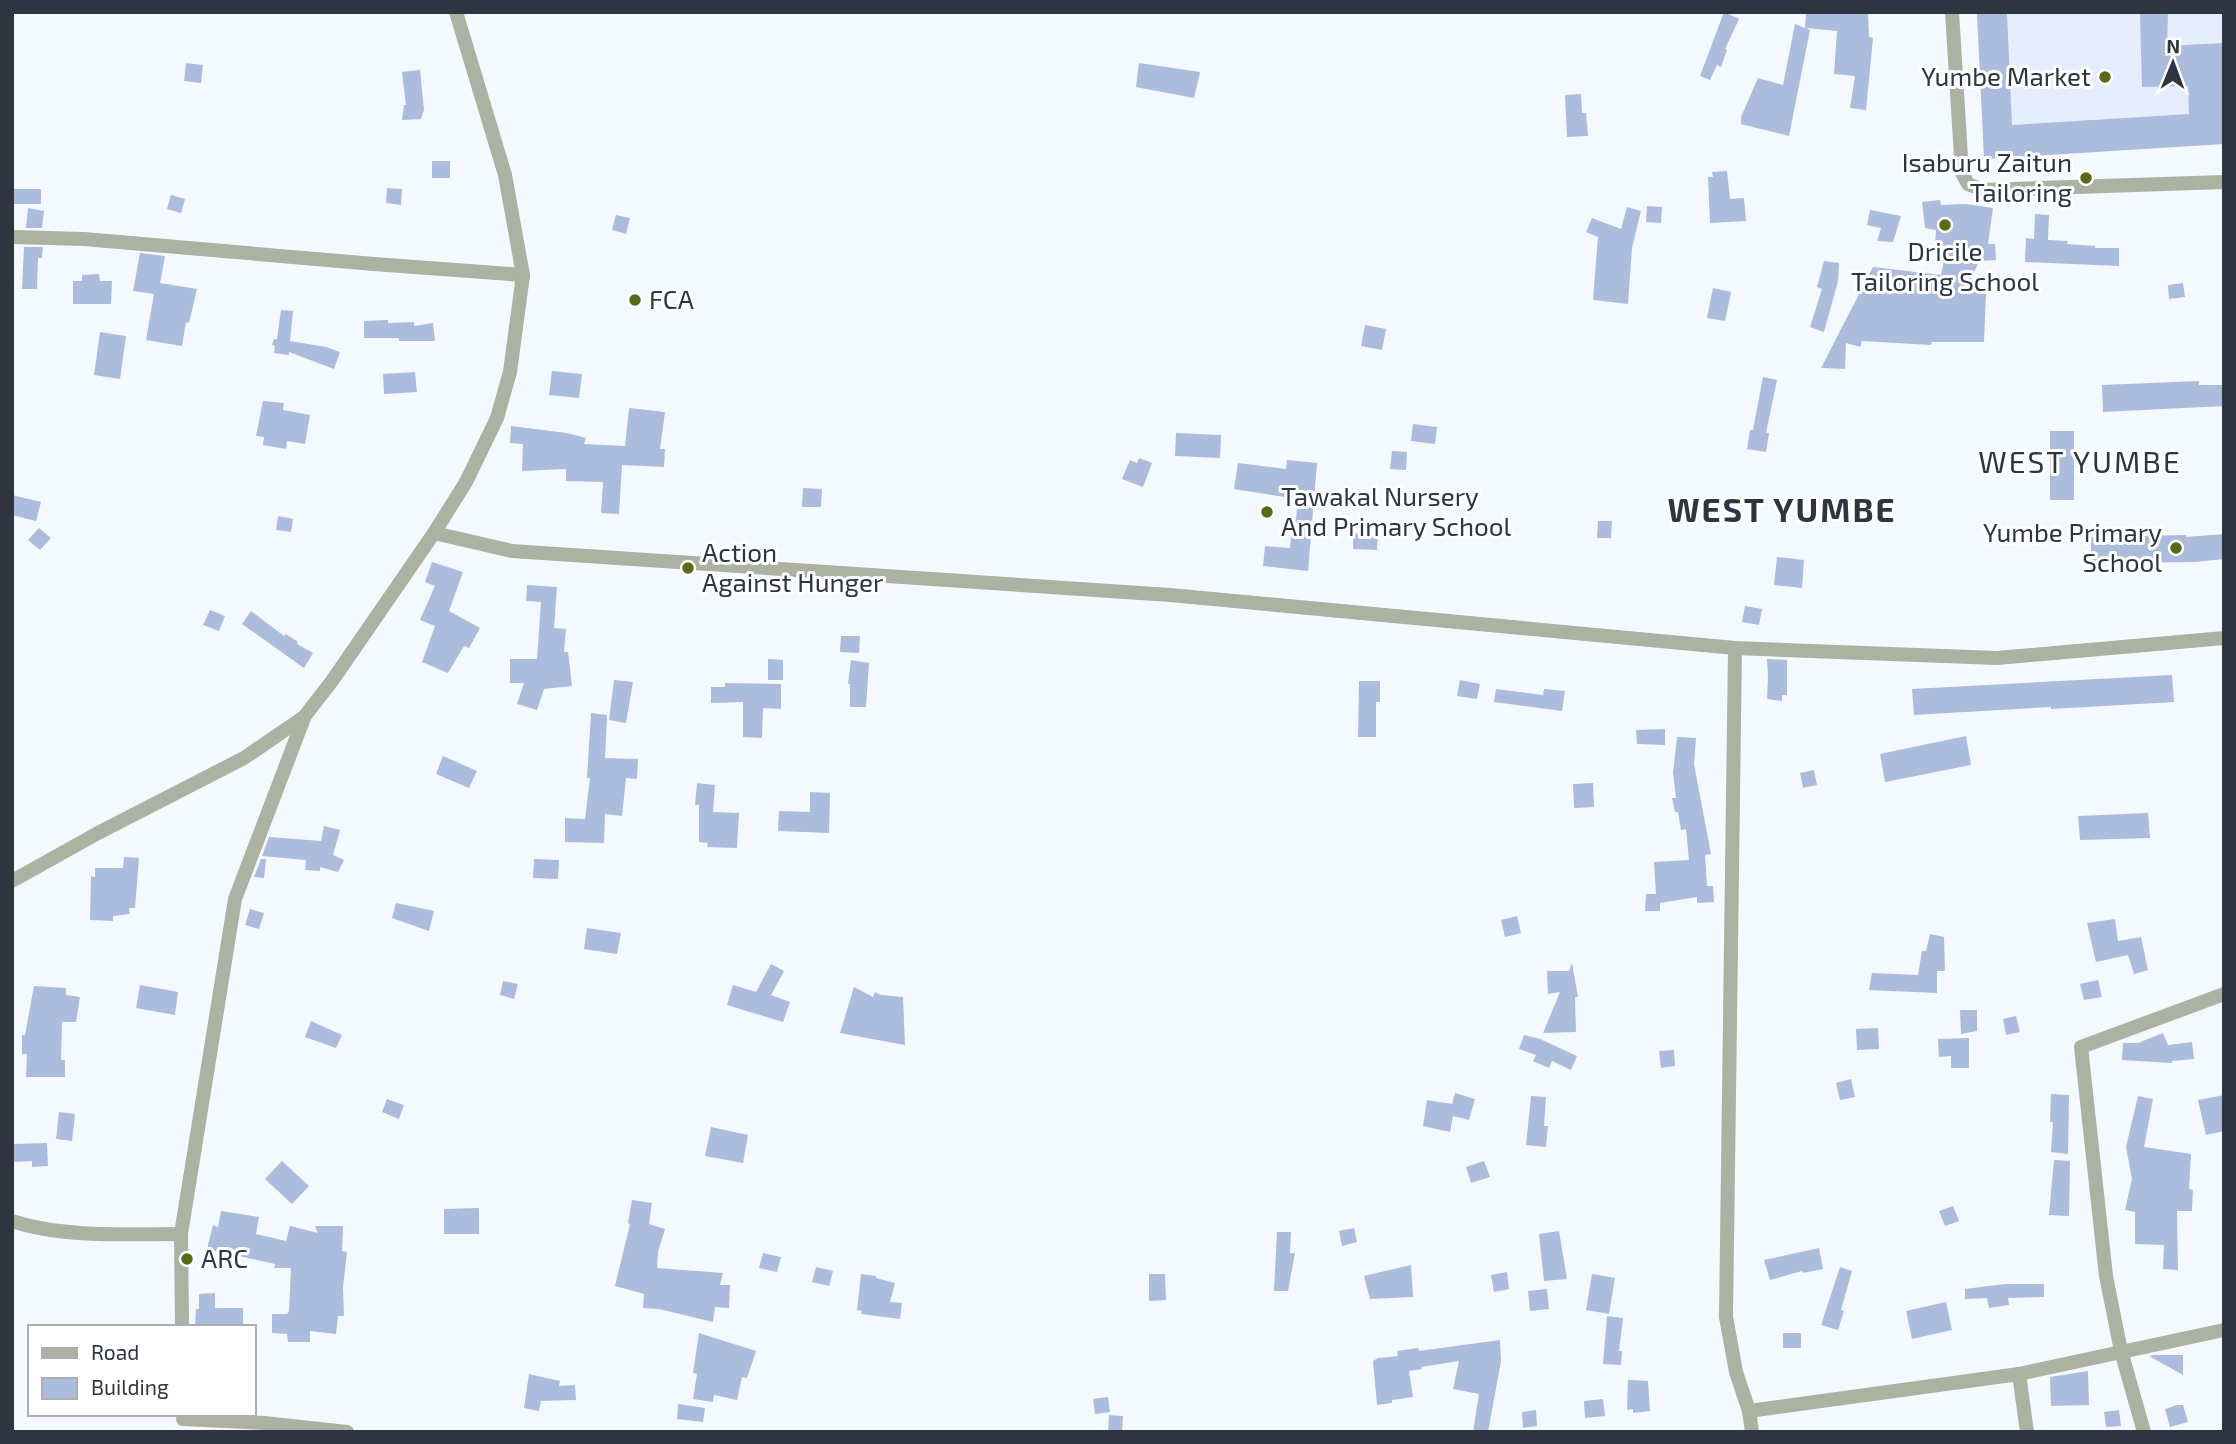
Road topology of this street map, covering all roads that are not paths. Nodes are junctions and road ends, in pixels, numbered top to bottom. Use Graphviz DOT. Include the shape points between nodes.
graph roads {
  1 [pos="456,12"];
  2 [pos="1952,12"];
  3 [pos="2224,182"];
  4 [pos="12,237"];
  5 [pos="523,275"];
  6 [pos="434,533"];
  7 [pos="2224,638"];
  8 [pos="1735,648"];
  9 [pos="304,717"];
  10 [pos="12,881"];
  11 [pos="2224,994"];
  12 [pos="12,1221"];
  13 [pos="181,1234"];
  14 [pos="182,1325"];
  15 [pos="2224,1330"];
  16 [pos="2121,1351"];
  17 [pos="2019,1374"];
  18 [pos="1749,1411"];
  19 [pos="183,1422"];
  20 [pos="303,1429"];
  21 [pos="347,1432"];
  22 [pos="1752,1432"];
  23 [pos="2027,1432"];
  24 [pos="2144,1432"];
  1 -- 5 [label="street" via="505,175"];
  2 -- 3 [label="street" via="1962,173 1968,184 1983,190"];
  4 -- 5 [label="street"];
  5 -- 6 [label="street" via="510,372 497,418 466,482"];
  6 -- 8 [label="street" via="512,551 1170,594"];
  6 -- 9 [label="street"];
  7 -- 8 [label="street" via="1997,658"];
  8 -- 18 [label="street" via="1726,1317"];
  9 -- 10 [label="street" via="244,758"];
  9 -- 13 [label="street" via="235,899"];
  11 -- 16 [label="street" via="2081,1047 2106,1276"];
  12 -- 13 [label="street" via="111,1234"];
  13 -- 14 [label="street"];
  15 -- 16 [label="street"];
  16 -- 17 [label="street"];
  16 -- 24 [label="street"];
  17 -- 18 [label="street"];
  17 -- 23 [label="street"];
  18 -- 22 [label="street"];
  19 -- 20 [label="street"];
  20 -- 21 [label="street"];
}
